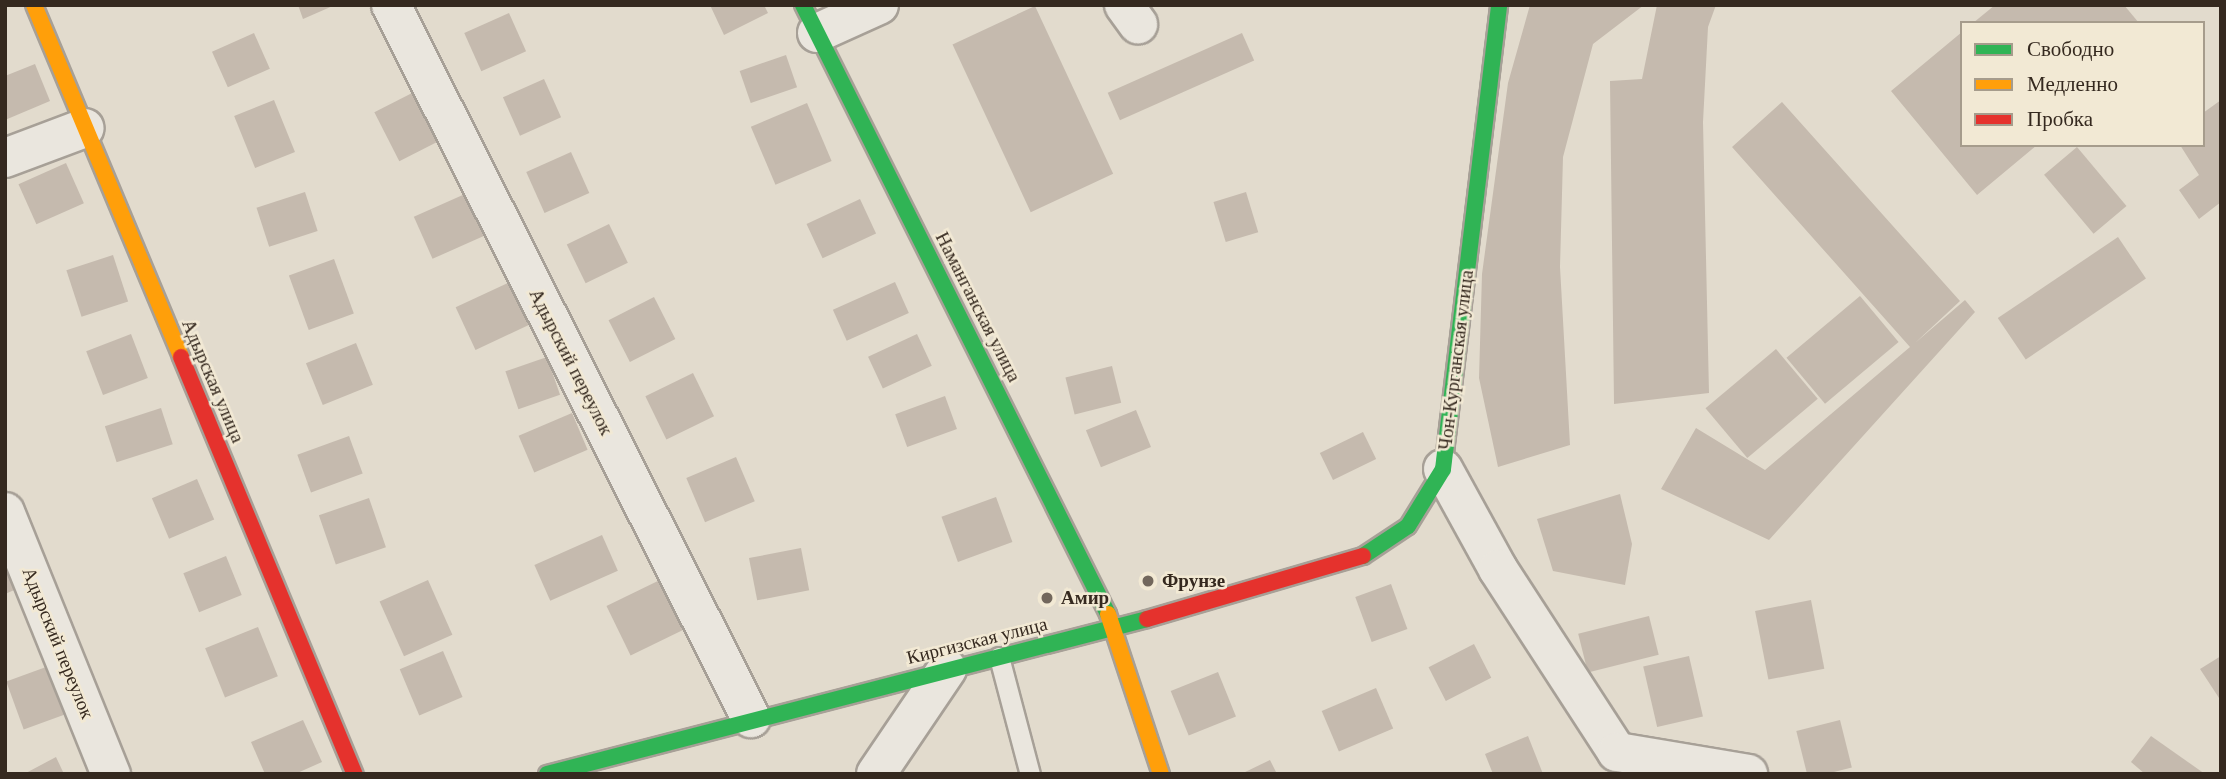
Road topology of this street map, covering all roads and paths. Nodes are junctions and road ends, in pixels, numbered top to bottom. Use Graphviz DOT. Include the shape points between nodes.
graph roads {
  1 [pos="34,5"];
  2 [pos="391,5"];
  3 [pos="880,5"];
  4 [pos="1499,5"];
  5 [pos="810,19"];
  6 [pos="85,128"];
  7 [pos="5,158"];
  8 [pos="1443,469"];
  9 [pos="5,512"];
  10 [pos="1115,628"];
  11 [pos="999,657"];
  12 [pos="947,669"];
  13 [pos="751,718"];
  14 [pos="1617,763"];
  15 [pos="111,774"];
  16 [pos="355,774"];
  17 [pos="547,774"];
  18 [pos="876,774"];
  19 [pos="1030,774"];
  20 [pos="1161,774"];
  21 [pos="1748,774"];
  1 -- 6 [label="street, Адырская улица"];
  2 -- 13 [label="street, Адырский переулок"];
  3 -- 5 [label="street"];
  4 -- 8 [label="street, Чон-Курганская улица"];
  5 -- 10 [label="street, Наманганская улица"];
  6 -- 7 [label="street"];
  6 -- 16 [label="street, Адырская улица"];
  8 -- 10 [label="street, Киргизская улица" via="1408,526 1357,561"];
  8 -- 14 [label="street, Чон-Курганская улица" via="1498,569"];
  9 -- 15 [label="street, Адырский переулок"];
  10 -- 11 [label="street, Киргизская улица"];
  10 -- 20 [label="street"];
  11 -- 12 [label="street, Киргизская улица"];
  11 -- 19 [label="lane"];
  12 -- 13 [label="street, Киргизская улица"];
  12 -- 18 [label="street"];
  13 -- 17 [label="street, Киргизская улица"];
  14 -- 21 [label="street, Чон-Курганская улица"];
}
